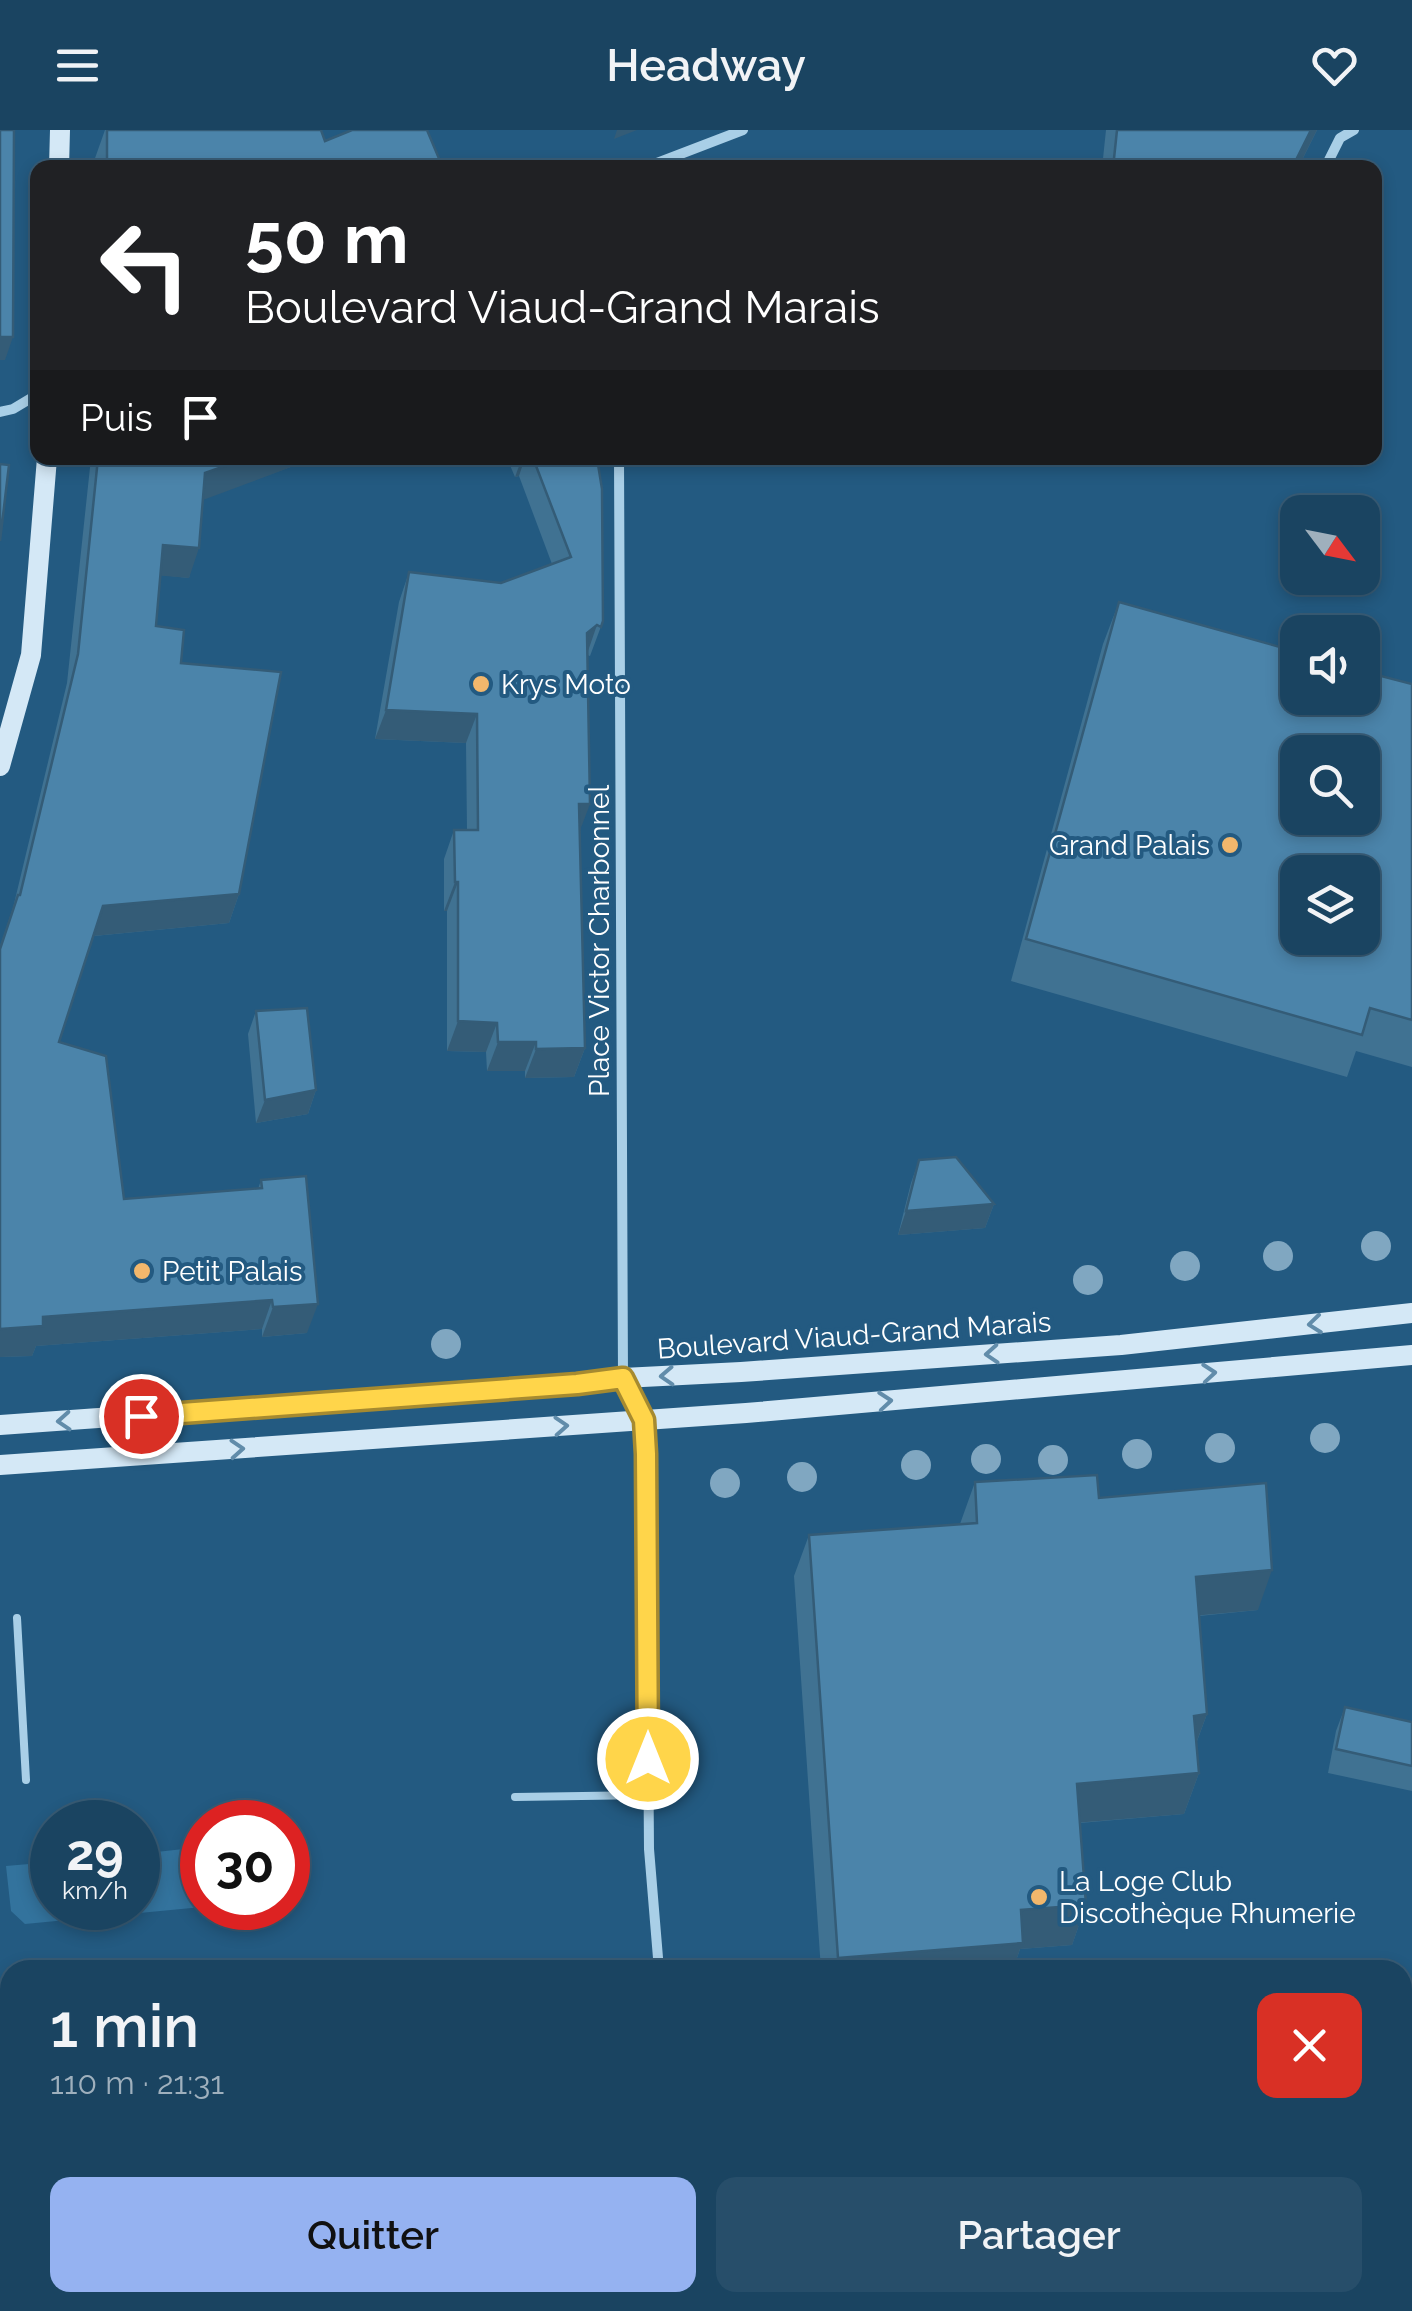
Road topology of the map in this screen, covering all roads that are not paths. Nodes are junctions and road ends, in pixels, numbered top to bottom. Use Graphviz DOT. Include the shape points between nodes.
graph roads {
  1 [pos="60,130"];
  2 [pos="743,130"];
  3 [pos="1354,130"];
  4 [pos="59,160"];
  5 [pos="665,160"];
  6 [pos="1329,160"];
  7 [pos="30,399"];
  8 [pos="0,412"];
  9 [pos="46,465"];
  10 [pos="620,465"];
  11 [pos="0,766"];
  12 [pos="1412,1313"];
  13 [pos="1412,1355"];
  14 [pos="623,1378"];
  15 [pos="644,1420"];
  16 [pos="0,1425"];
  17 [pos="0,1465"];
  18 [pos="17,1618"];
  19 [pos="26,1780"];
  20 [pos="649,1795"];
  21 [pos="515,1796"];
  22 [pos="657,1960"];
  1 -- 4 [label="main road"];
  2 -- 5 [label="street"];
  3 -- 6 [label="street" via="1340,138"];
  7 -- 8 [label="street"];
  9 -- 11 [label="main road" via="31,655"];
  10 -- 14 [label="street, Place Victor Charbonnel"];
  12 -- 14 [label="main road, Boulevard Viaud-Grand Marais, one-way" via="1122,1345"];
  15 -- 13 [label="main road, one-way"];
  14 -- 15 [label="street, Place Victor Charbonnel"];
  14 -- 16 [label="main road, Boulevard Viaud-Grand Marais, one-way"];
  17 -- 15 [label="main road, one-way"];
  15 -- 20 [label="street"];
  18 -- 19 [label="lane"];
  20 -- 21 [label="lane"];
  20 -- 22 [label="street"];
}
